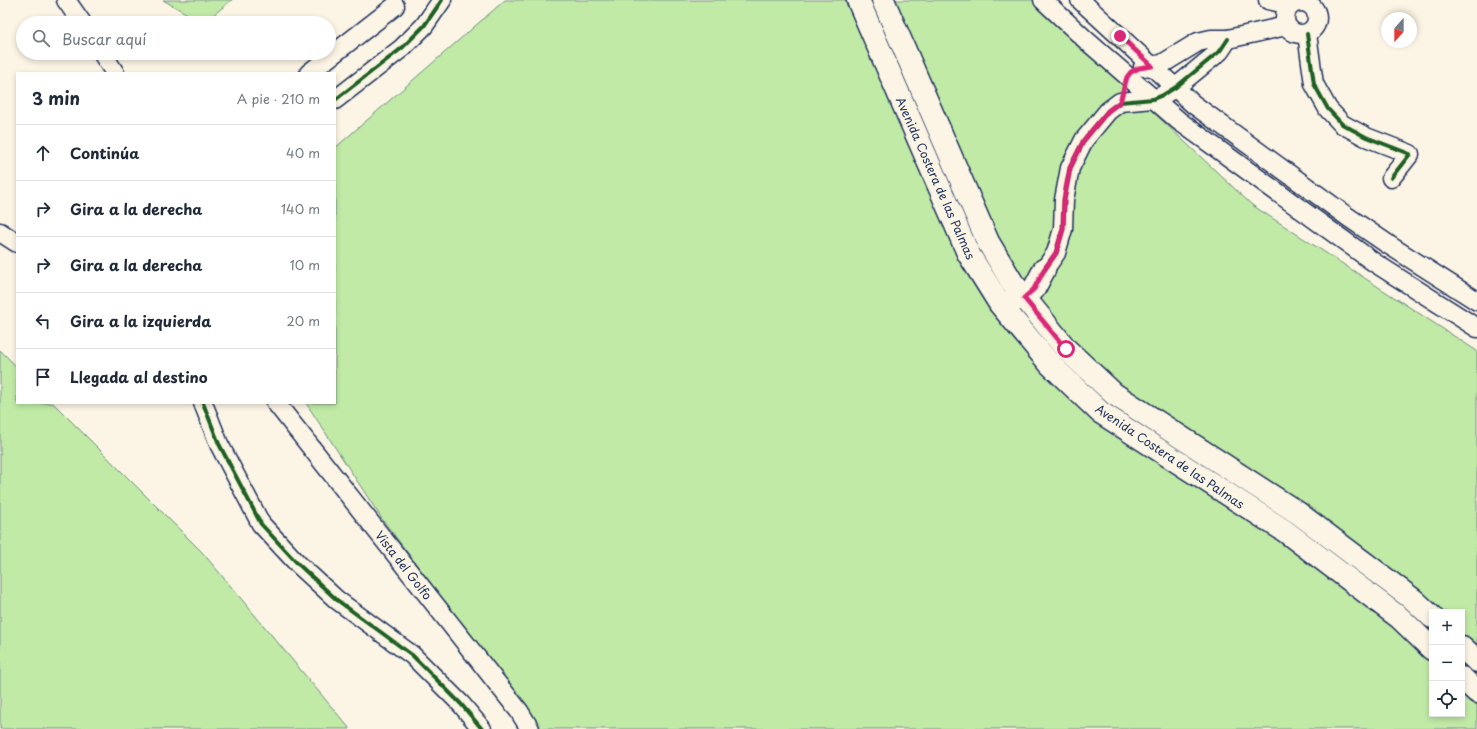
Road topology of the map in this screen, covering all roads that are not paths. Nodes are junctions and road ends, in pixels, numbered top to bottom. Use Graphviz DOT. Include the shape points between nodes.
graph roads {
  1 [pos="66,0"];
  2 [pos="442,0"];
  3 [pos="858,0"];
  4 [pos="883,0"];
  5 [pos="1043,0"];
  6 [pos="1080,0"];
  7 [pos="1268,0"];
  8 [pos="1290,5"];
  9 [pos="395,6"];
  10 [pos="77,16"];
  11 [pos="1286,26"];
  12 [pos="1307,34"];
  13 [pos="1228,39"];
  14 [pos="1184,51"];
  15 [pos="336,52"];
  16 [pos="107,60"];
  17 [pos="326,60"];
  18 [pos="1152,66"];
  19 [pos="1200,67"];
  20 [pos="115,72"];
  21 [pos="310,72"];
  22 [pos="1127,77"];
  23 [pos="1176,87"];
  24 [pos="336,99"];
  25 [pos="1153,99"];
  26 [pos="1120,102"];
  27 [pos="1391,178"];
  28 [pos="1348,217"];
  29 [pos="0,232"];
  30 [pos="1336,236"];
  31 [pos="16,242"];
  32 [pos="1044,270"];
  33 [pos="1018,290"];
  34 [pos="1477,302"];
  35 [pos="1000,304"];
  36 [pos="1477,328"];
  37 [pos="203,404"];
  38 [pos="277,404"];
  39 [pos="1429,614"];
  40 [pos="1429,646"];
  41 [pos="1465,649"];
  42 [pos="1477,661"];
  43 [pos="1465,681"];
  44 [pos="1477,692"];
  45 [pos="482,729"];
  46 [pos="530,729"];
  1 -- 10 [label="street"];
  2 -- 24 [label="street" via="424,26 402,48"];
  3 -- 35 [label="main road, Avenida Costera de las Palmas" via="968,253"];
  4 -- 33 [label="main road, Avenida Costera de las Palmas" via="988,242"];
  5 -- 22 [label="street"];
  6 -- 18 [label="street"];
  7 -- 8 [label="street"];
  8 -- 11 [label="street" via="1284,15"];
  8 -- 12 [label="street" via="1301,1 1312,5 1318,15 1316,26"];
  9 -- 15 [label="street"];
  11 -- 12 [label="street" via="1296,34"];
  11 -- 13 [label="street"];
  12 -- 27 [label="street" via="1314,84 1328,109 1342,124 1366,137 1410,154"];
  13 -- 14 [label="street" via="1198,42"];
  13 -- 19 [label="street" via="1220,51"];
  14 -- 18 [label="street" via="1162,64"];
  14 -- 19 [label="street"];
  16 -- 20 [label="street"];
  17 -- 21 [label="street"];
  18 -- 22 [label="street" via="1139,68"];
  18 -- 23 [label="street"];
  19 -- 23 [label="street"];
  22 -- 25 [label="street"];
  22 -- 26 [label="street"];
  23 -- 25 [label="street"];
  23 -- 28 [label="street" via="1193,104"];
  25 -- 26 [label="street"];
  25 -- 30 [label="street" via="1179,121"];
  26 -- 32 [label="street" via="1108,111 1084,140 1070,168 1064,200 1063,229 1056,253"];
  28 -- 30 [label="street"];
  28 -- 34 [label="street"];
  29 -- 31 [label="street"];
  30 -- 36 [label="street"];
  32 -- 33 [label="main road" via="1024,275"];
  33 -- 35 [label="main road"];
  33 -- 39 [label="main road, Avenida Costera de las Palmas" via="1066,349 1114,394 1298,513 1415,600"];
  35 -- 40 [label="main road, Avenida Costera de las Palmas" via="1050,364 1100,412 1286,532 1400,618"];
  37 -- 45 [label="street" via="219,444 261,524 336,600 412,655"];
  38 -- 46 [label="street, Vista del Golfo" via="519,711"];
  41 -- 42 [label="main road"];
  43 -- 44 [label="main road"];
}
